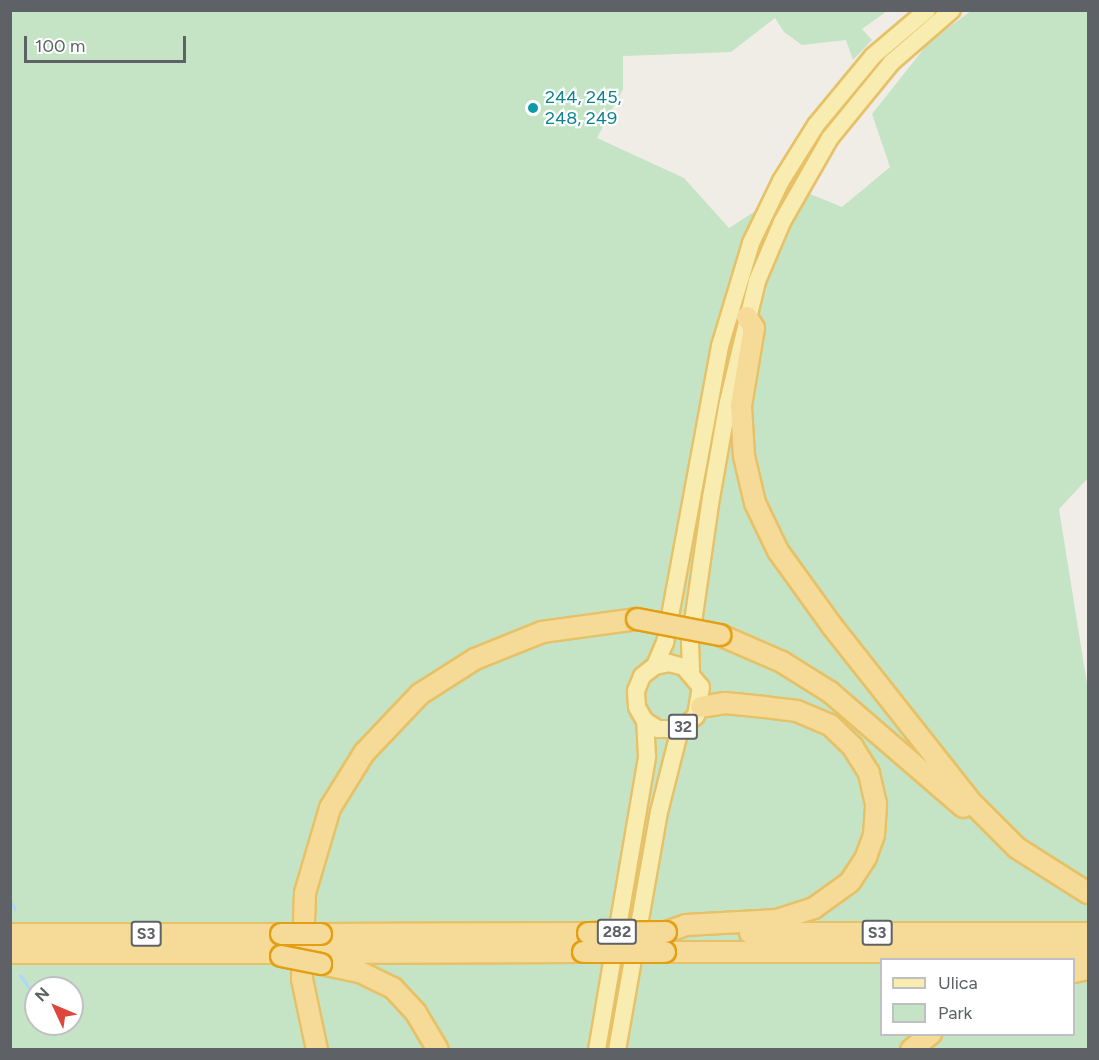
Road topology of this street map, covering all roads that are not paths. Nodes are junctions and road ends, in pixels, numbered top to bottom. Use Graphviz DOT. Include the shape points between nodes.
graph roads {
  1 [pos="927,10"];
  2 [pos="952,10"];
  3 [pos="747,317"];
  4 [pos="655,666"];
  5 [pos="691,671"];
  6 [pos="701,707"];
  7 [pos="645,721"];
  8 [pos="680,729"];
  9 [pos="1013,845"];
  10 [pos="1089,893"];
  11 [pos="666,932"];
  12 [pos="1089,933"];
  13 [pos="10,934"];
  14 [pos="278,949"];
  15 [pos="321,950"];
  16 [pos="1089,952"];
  17 [pos="10,953"];
  18 [pos="930,1036"];
  19 [pos="317,1050"];
  20 [pos="438,1050"];
  21 [pos="597,1050"];
  22 [pos="617,1050"];
  23 [pos="911,1050"];
  1 -- 4 [label="main road" via="873,56 823,116 796,154 751,243 720,346 671,617"];
  2 -- 3 [label="main road" via="892,62 813,163 773,243"];
  3 -- 5 [label="main road" via="711,498 690,643"];
  3 -- 9 [label="highway" via="754,328 741,406 744,456 755,503 771,536 832,626 970,801"];
  4 -- 5 [label="main road" via="669,663"];
  4 -- 7 [label="main road, 32" via="642,676 636,691 637,707"];
  5 -- 6 [label="main road, 32" via="701,687"];
  6 -- 8 [label="main road, 32"];
  6 -- 11 [label="highway" via="725,703 797,711 830,725 853,747 869,773 876,804 874,835 850,882 814,908 777,920 686,925"];
  7 -- 8 [label="main road, 32" via="658,729"];
  7 -- 21 [label="main road, 282" via="647,756"];
  8 -- 22 [label="main road, 32" via="659,812"];
  9 -- 10 [label="highway" via="1043,868"];
  9 -- 19 [label="highway, bridge" via="959,804 830,692 782,662 720,635 637,620 542,632 475,659 420,694 364,753 330,808 305,892 302,979"];
  11 -- 12 [label="highway, S3"];
  11 -- 15 [label="highway, S3, bridge" via="588,933"];
  13 -- 14 [label="highway, S3"];
  14 -- 15 [label="highway, S3, bridge"];
  14 -- 15 [label="highway, bridge"];
  14 -- 17 [label="highway, S3"];
  15 -- 16 [label="highway, S3, bridge"];
  15 -- 20 [label="highway" via="393,988 425,1025"];
  18 -- 23 [label="highway"];
}
